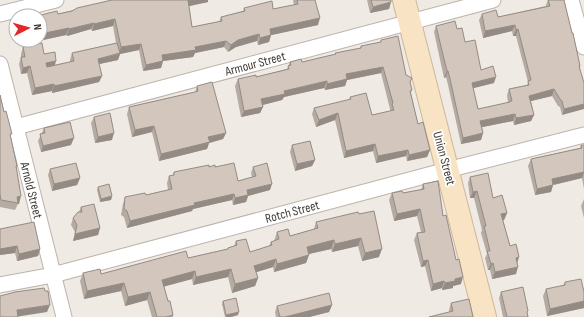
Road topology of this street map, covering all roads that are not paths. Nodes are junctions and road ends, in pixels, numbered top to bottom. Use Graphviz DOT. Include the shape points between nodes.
graph roads {
  1 [pos="56,0"];
  2 [pos="404,0"];
  3 [pos="494,0"];
  4 [pos="571,0"];
  5 [pos="0,14"];
  6 [pos="410,22"];
  7 [pos="584,47"];
  8 [pos="0,64"];
  9 [pos="16,127"];
  10 [pos="584,135"];
  11 [pos="447,170"];
  12 [pos="54,275"];
  13 [pos="0,285"];
  14 [pos="64,317"];
  15 [pos="485,317"];
  1 -- 5 [label="street"];
  2 -- 6 [label="main road, Union Street"];
  3 -- 6 [label="street, Armour Street"];
  4 -- 7 [label="street"];
  6 -- 9 [label="street, Armour Street"];
  6 -- 11 [label="main road, Union Street"];
  8 -- 9 [label="street, Arnold Street"];
  9 -- 12 [label="street, Arnold Street"];
  10 -- 11 [label="street, Rotch Street"];
  11 -- 12 [label="street, Rotch Street"];
  11 -- 15 [label="main road, Union Street"];
  12 -- 13 [label="street, Rotch Street"];
  12 -- 14 [label="street, Arnold Street"];
}
